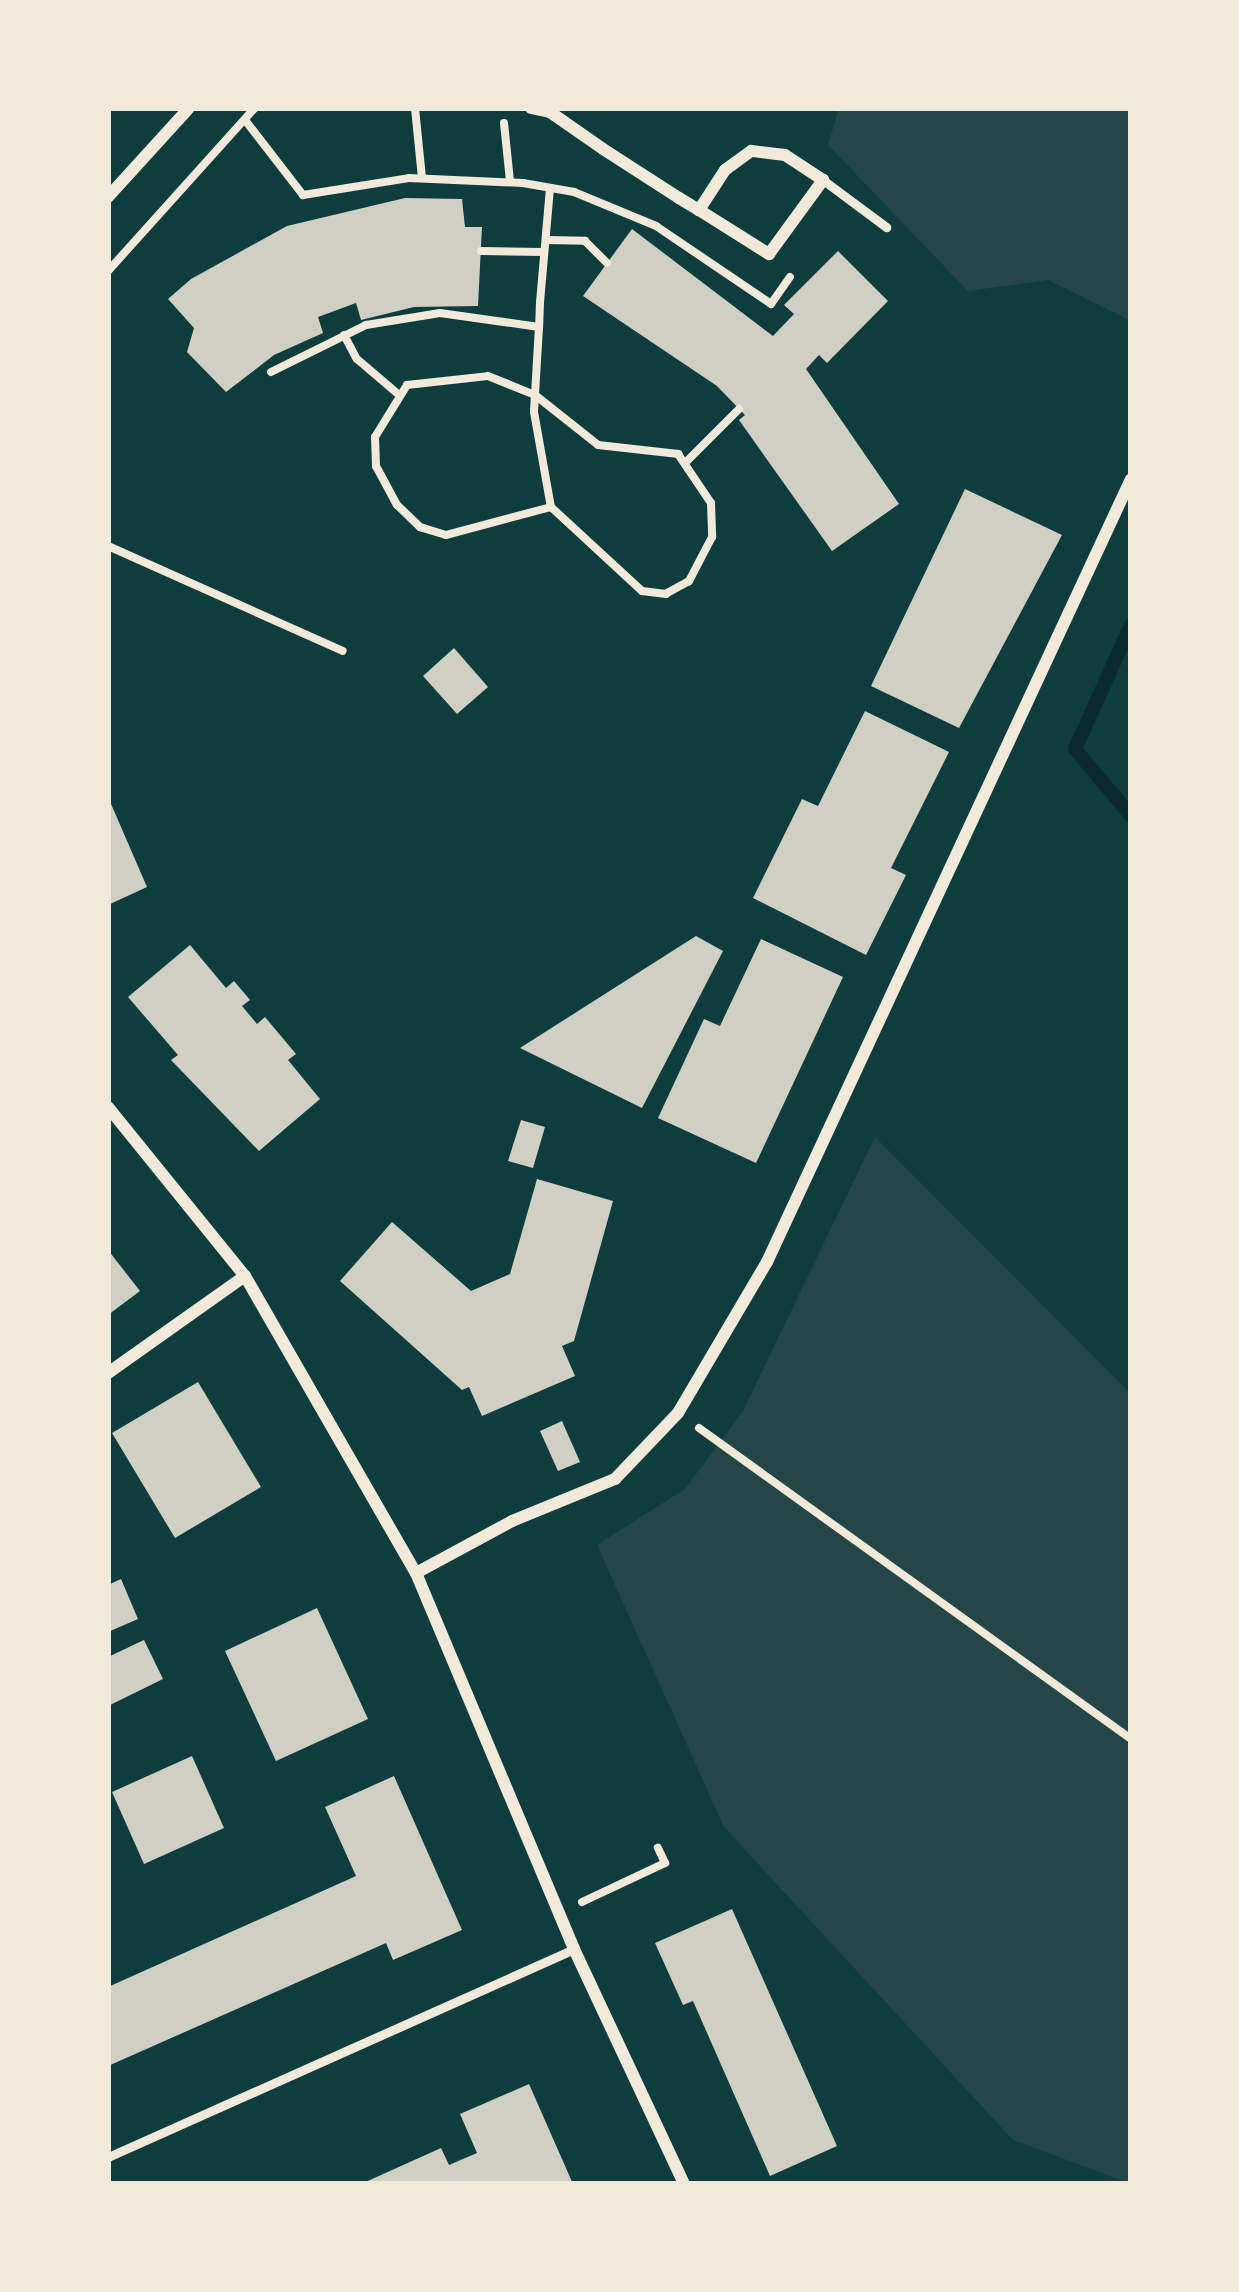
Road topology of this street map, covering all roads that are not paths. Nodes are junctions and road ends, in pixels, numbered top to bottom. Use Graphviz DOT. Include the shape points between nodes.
graph roads {
  1 [pos="189,108"];
  2 [pos="532,108"];
  3 [pos="823,180"];
  4 [pos="108,197"];
  5 [pos="699,210"];
  6 [pos="886,227"];
  7 [pos="1131,478"];
  8 [pos="108,1107"];
  9 [pos="245,1276"];
  10 [pos="108,1372"];
  11 [pos="416,1574"];
  12 [pos="574,1949"];
  13 [pos="108,2157"];
  14 [pos="684,2184"];
  1 -- 4 [label="street"];
  2 -- 5 [label="street"];
  3 -- 5 [label="street" via="785,155 752,151 725,170"];
  3 -- 5 [label="street" via="770,254"];
  3 -- 6 [label="lane"];
  7 -- 11 [label="street" via="767,1262 678,1413 615,1479 512,1521"];
  8 -- 9 [label="street"];
  9 -- 10 [label="street"];
  9 -- 11 [label="street"];
  11 -- 12 [label="street"];
  12 -- 13 [label="lane"];
  12 -- 14 [label="street"];
}
